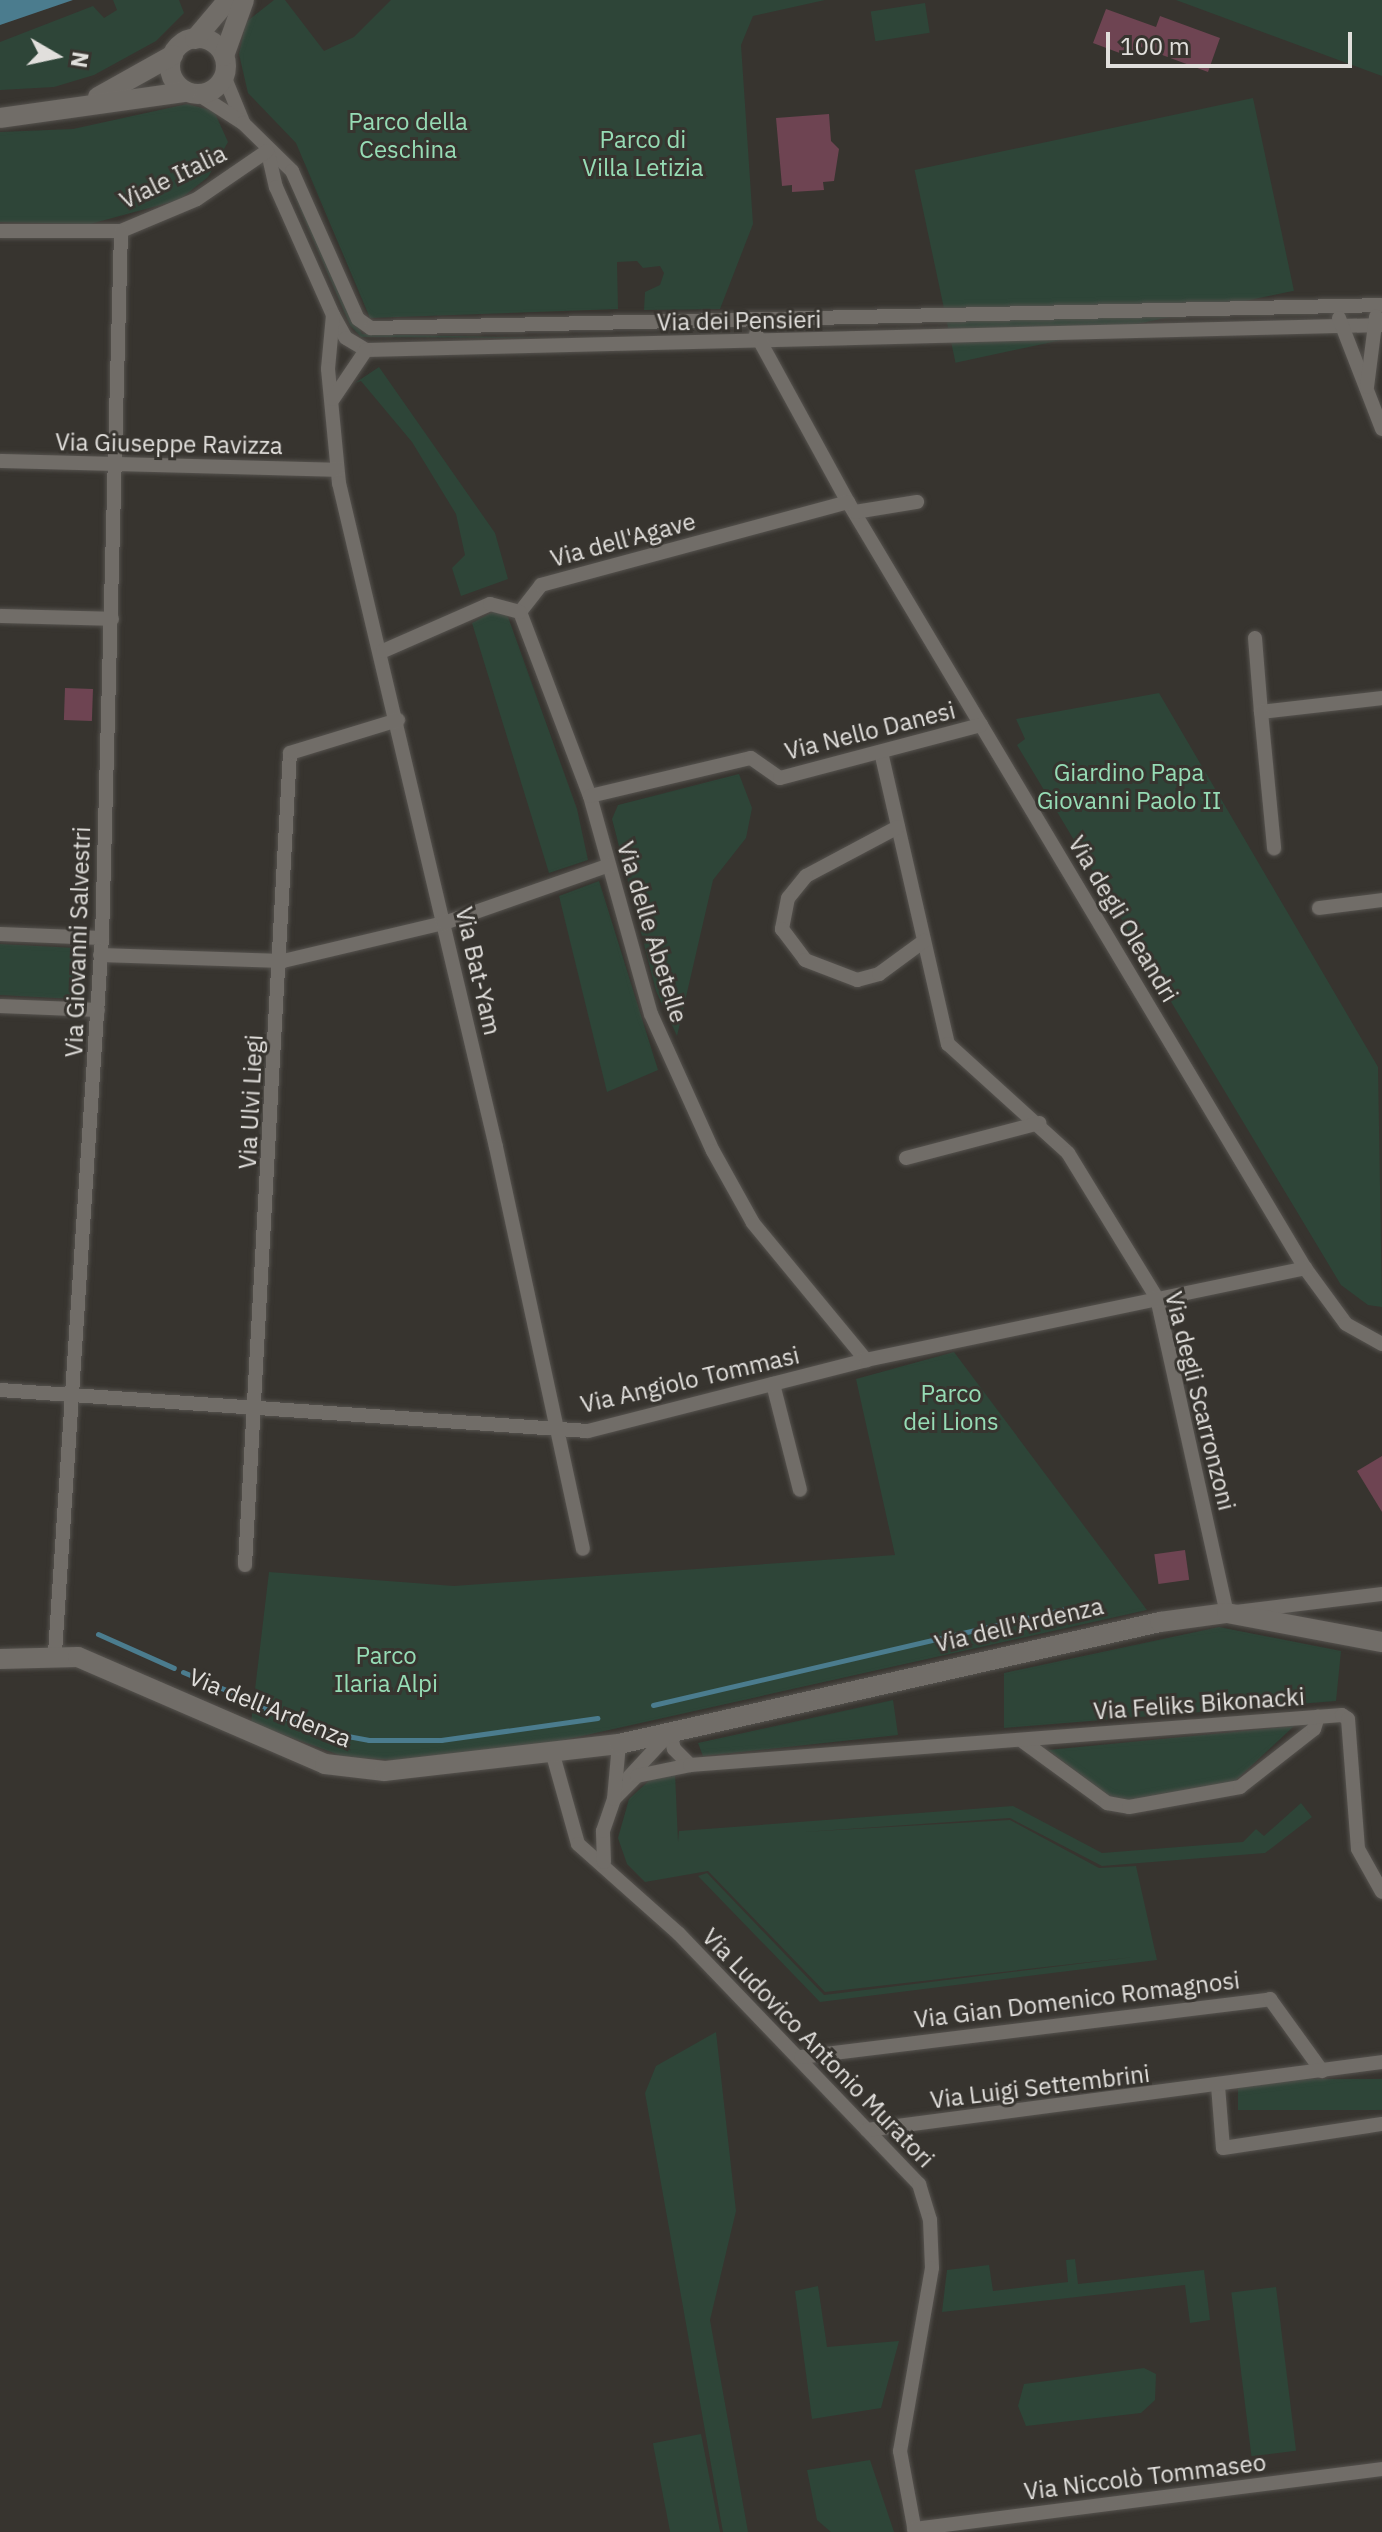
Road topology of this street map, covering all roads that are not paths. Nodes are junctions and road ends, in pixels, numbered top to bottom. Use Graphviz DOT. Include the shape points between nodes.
graph roads {
  1 [pos="228,0"];
  2 [pos="244,0"];
  3 [pos="195,39"];
  4 [pos="173,55"];
  5 [pos="224,66"];
  6 [pos="192,93"];
  7 [pos="65,111"];
  8 [pos="0,118"];
  9 [pos="243,123"];
  10 [pos="267,152"];
  11 [pos="0,231"];
  12 [pos="121,231"];
  13 [pos="1379,305"];
  14 [pos="1338,306"];
  15 [pos="333,315"];
  16 [pos="752,322"];
  17 [pos="1379,325"];
  18 [pos="1339,326"];
  19 [pos="759,342"];
  20 [pos="366,350"];
  21 [pos="1367,388"];
  22 [pos="331,403"];
  23 [pos="1382,429"];
  24 [pos="0,461"];
  25 [pos="116,464"];
  26 [pos="337,470"];
  27 [pos="917,502"];
  28 [pos="852,507"];
  29 [pos="520,612"];
  30 [pos="0,616"];
  31 [pos="112,619"];
  32 [pos="1255,638"];
  33 [pos="383,651"];
  34 [pos="1382,698"];
  35 [pos="1261,712"];
  36 [pos="398,720"];
  37 [pos="981,725"];
  38 [pos="881,752"];
  39 [pos="590,796"];
  40 [pos="898,827"];
  41 [pos="1274,848"];
  42 [pos="607,866"];
  43 [pos="1382,900"];
  44 [pos="1319,908"];
  45 [pos="444,923"];
  46 [pos="0,934"];
  47 [pos="102,938"];
  48 [pos="924,941"];
  49 [pos="100,955"];
  50 [pos="283,961"];
  51 [pos="0,1006"];
  52 [pos="98,1010"];
  53 [pos="1039,1123"];
  54 [pos="906,1158"];
  55 [pos="1305,1268"];
  56 [pos="1157,1298"];
  57 [pos="1381,1348"];
  58 [pos="866,1360"];
  59 [pos="773,1384"];
  60 [pos="0,1390"];
  61 [pos="75,1396"];
  62 [pos="254,1408"];
  63 [pos="561,1430"];
  64 [pos="800,1490"];
  65 [pos="583,1549"];
  66 [pos="245,1565"];
  67 [pos="1382,1594"];
  68 [pos="1227,1613"];
  69 [pos="1382,1642"];
  70 [pos="55,1653"];
  71 [pos="0,1659"];
  72 [pos="1318,1717"];
  73 [pos="670,1733"];
  74 [pos="1021,1740"];
  75 [pos="619,1744"];
  76 [pos="553,1755"];
  77 [pos="690,1765"];
  78 [pos="624,1784"];
  79 [pos="614,1799"];
  80 [pos="604,1862"];
  81 [pos="1382,1892"];
  82 [pos="801,2057"];
  83 [pos="1382,2062"];
  84 [pos="1322,2071"];
  85 [pos="1218,2086"];
  86 [pos="1382,2124"];
  87 [pos="867,2130"];
  88 [pos="1382,2469"];
  89 [pos="914,2531"];
  1 -- 3 [label="main road"];
  2 -- 5 [label="main road"];
  3 -- 4 [label="main road"];
  3 -- 5 [label="main road" via="212,42"];
  4 -- 6 [label="main road" via="171,73"];
  4 -- 7 [label="main road"];
  5 -- 6 [label="main road" via="214,89"];
  5 -- 9 [label="street, Via dei Pensieri"];
  6 -- 7 [label="main road"];
  6 -- 9 [label="street, Via dei Pensieri"];
  7 -- 8 [label="main road"];
  9 -- 10 [label="street, Via dei Pensieri"];
  10 -- 12 [label="street, Viale Italia" via="197,199"];
  10 -- 15 [label="street, Via dei Pensieri" via="276,187"];
  10 -- 16 [label="street, Via dei Pensieri" via="297,178 366,327"];
  11 -- 12 [label="street, Viale Italia"];
  12 -- 25 [label="street, Via Giovanni Salvestri"];
  13 -- 14 [label="street, Via dei Pensieri"];
  13 -- 17 [label="street, Via dei Pensieri"];
  14 -- 16 [label="street, Via dei Pensieri"];
  14 -- 18 [label="street"];
  15 -- 20 [label="street, Via dei Pensieri" via="346,338"];
  15 -- 22 [label="street, Via Bat-Yam"];
  16 -- 19 [label="street, Via degli Oleandri"];
  17 -- 18 [label="street, Via dei Pensieri"];
  17 -- 21 [label="street"];
  18 -- 19 [label="street, Via dei Pensieri"];
  18 -- 21 [label="street"];
  19 -- 20 [label="street, Via dei Pensieri"];
  19 -- 28 [label="street, Via degli Oleandri"];
  20 -- 22 [label="street" via="346,371"];
  21 -- 23 [label="street"];
  22 -- 26 [label="street, Via Bat-Yam"];
  24 -- 25 [label="street, Via Giuseppe Ravizza"];
  25 -- 26 [label="street, Via Giuseppe Ravizza"];
  25 -- 31 [label="street, Via Giovanni Salvestri"];
  26 -- 33 [label="street, Via Bat-Yam"];
  27 -- 28 [label="street, Via dell'Agave"];
  28 -- 29 [label="street, Via dell'Agave" via="541,585"];
  28 -- 37 [label="street, Via degli Oleandri"];
  29 -- 33 [label="street" via="490,604"];
  29 -- 39 [label="street, Via delle Abetelle"];
  30 -- 31 [label="street"];
  31 -- 47 [label="street, Via Giovanni Salvestri"];
  32 -- 35 [label="street"];
  33 -- 36 [label="street, Via Bat-Yam"];
  34 -- 35 [label="street"];
  35 -- 41 [label="street"];
  36 -- 45 [label="street, Via Bat-Yam"];
  36 -- 50 [label="street, Via Ulvi Liegi" via="290,753"];
  37 -- 38 [label="street, Via Nello Danesi"];
  37 -- 55 [label="street, Via degli Oleandri"];
  38 -- 39 [label="street, Via Nello Danesi" via="780,778 751,758"];
  38 -- 40 [label="street, Via degli Scarronzoni"];
  39 -- 42 [label="street, Via delle Abetelle"];
  40 -- 48 [label="street, Via degli Scarronzoni"];
  40 -- 48 [label="street" via="806,876 788,898 782,929 805,960 857,980 879,974"];
  42 -- 45 [label="street"];
  42 -- 58 [label="street, Via delle Abetelle" via="651,1014 732,1190"];
  43 -- 44 [label="street"];
  45 -- 50 [label="street"];
  45 -- 63 [label="street, Via Bat-Yam"];
  46 -- 47 [label="street"];
  47 -- 49 [label="street, Via Giovanni Salvestri"];
  48 -- 53 [label="street, Via degli Scarronzoni" via="948,1044"];
  49 -- 50 [label="street"];
  49 -- 52 [label="street, Via Giovanni Salvestri"];
  50 -- 62 [label="street, Via Ulvi Liegi"];
  51 -- 52 [label="street"];
  52 -- 61 [label="street, Via Giovanni Salvestri"];
  53 -- 54 [label="street"];
  53 -- 56 [label="street, Via degli Scarronzoni" via="1076,1163"];
  55 -- 56 [label="street, Via Angiolo Tommasi"];
  55 -- 57 [label="street, Via degli Oleandri" via="1346,1324"];
  56 -- 58 [label="street, Via Angiolo Tommasi"];
  56 -- 68 [label="street, Via degli Scarronzoni"];
  58 -- 59 [label="street, Via Angiolo Tommasi"];
  59 -- 63 [label="street, Via Angiolo Tommasi" via="588,1431"];
  59 -- 64 [label="street"];
  60 -- 61 [label="street, Via Angiolo Tommasi"];
  61 -- 62 [label="street, Via Angiolo Tommasi"];
  61 -- 70 [label="street, Via Giovanni Salvestri"];
  62 -- 63 [label="street, Via Angiolo Tommasi"];
  62 -- 66 [label="street, Via Ulvi Liegi"];
  63 -- 65 [label="street, Via Bat-Yam"];
  67 -- 68 [label="street"];
  68 -- 69 [label="main road, Via dell'Ardenza"];
  68 -- 73 [label="main road, Via dell'Ardenza" via="1130,1626"];
  70 -- 71 [label="main road, Via dell'Ardenza"];
  70 -- 76 [label="main road, Via dell'Ardenza" via="90,1661 336,1767 438,1769"];
  72 -- 74 [label="street, Via Feliks Bikonacki"];
  72 -- 74 [label="street, Via Feliks Bikonacki" via="1314,1729 1240,1787 1129,1807 1107,1803"];
  72 -- 81 [label="street" via="1348,1719 1358,1849"];
  73 -- 75 [label="main road, Via dell'Ardenza"];
  73 -- 77 [label="street" via="674,1749"];
  73 -- 78 [label="street"];
  74 -- 77 [label="street, Via Feliks Bikonacki"];
  75 -- 76 [label="main road, Via dell'Ardenza"];
  75 -- 79 [label="street"];
  76 -- 80 [label="street, Via Ludovico Antonio Muratori" via="578,1844"];
  77 -- 78 [label="street, Via Feliks Bikonacki" via="652,1770"];
  78 -- 79 [label="street"];
  79 -- 80 [label="street" via="603,1831"];
  80 -- 82 [label="street, Via Ludovico Antonio Muratori"];
  82 -- 84 [label="street, Via Gian Domenico Romagnosi" via="1270,1999"];
  82 -- 87 [label="street, Via Ludovico Antonio Muratori"];
  83 -- 84 [label="street, Via Luigi Settembrini"];
  84 -- 85 [label="street, Via Luigi Settembrini"];
  85 -- 86 [label="street" via="1223,2148"];
  85 -- 87 [label="street, Via Luigi Settembrini"];
  87 -- 89 [label="street, Via Ludovico Antonio Muratori" via="919,2184 932,2237 928,2308 900,2434 900,2473"];
  88 -- 89 [label="street, Via Niccolò Tommaseo"];
}
